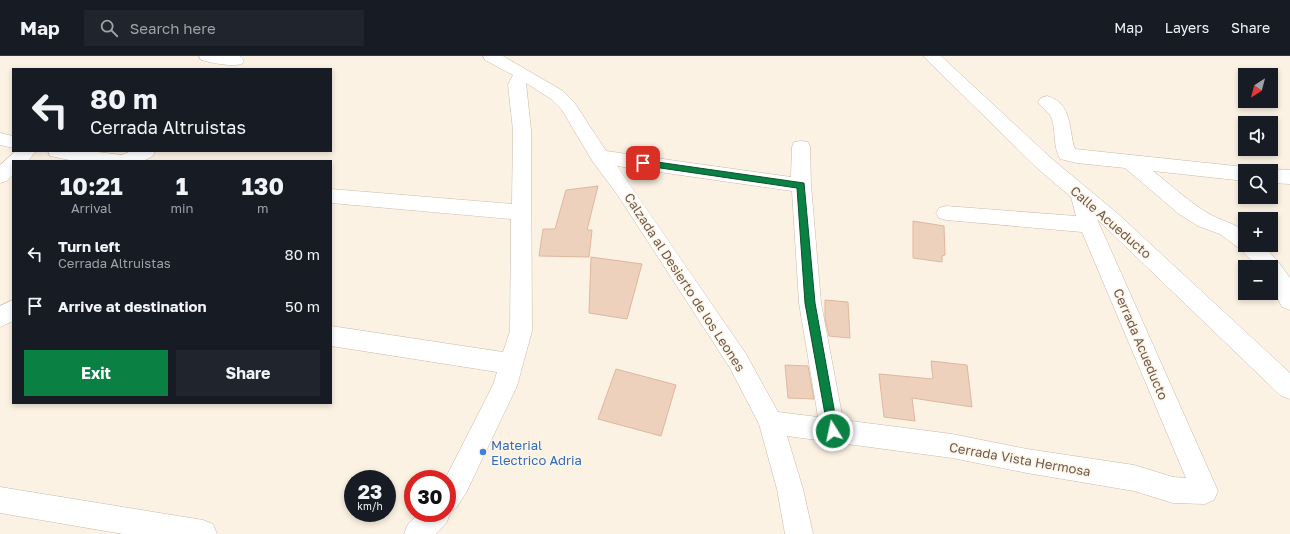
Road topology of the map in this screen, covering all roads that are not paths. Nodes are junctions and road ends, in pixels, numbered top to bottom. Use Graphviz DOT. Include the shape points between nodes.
graph roads {
  1 [pos="207,56"];
  2 [pos="491,56"];
  3 [pos="931,56"];
  4 [pos="235,62"];
  5 [pos="522,72"];
  6 [pos="1047,102"];
  7 [pos="0,139"];
  8 [pos="12,142"];
  9 [pos="801,146"];
  10 [pos="26,152"];
  11 [pos="62,152"];
  12 [pos="144,152"];
  13 [pos="1067,154"];
  14 [pos="600,157"];
  15 [pos="18,160"];
  16 [pos="108,160"];
  17 [pos="127,160"];
  18 [pos="1129,161"];
  19 [pos="12,165"];
  20 [pos="1238,173"];
  21 [pos="0,176"];
  22 [pos="1278,176"];
  23 [pos="1059,177"];
  24 [pos="1290,177"];
  25 [pos="801,185"];
  26 [pos="332,196"];
  27 [pos="1081,196"];
  28 [pos="521,212"];
  29 [pos="946,213"];
  30 [pos="1089,225"];
  31 [pos="1238,237"];
  32 [pos="1255,252"];
  33 [pos="1290,301"];
  34 [pos="12,310"];
  35 [pos="0,318"];
  36 [pos="332,336"];
  37 [pos="512,364"];
  38 [pos="1290,388"];
  39 [pos="771,422"];
  40 [pos="833,431"];
  41 [pos="456,486"];
  42 [pos="1205,491"];
  43 [pos="0,500"];
  44 [pos="429,522"];
  45 [pos="203,534"];
  46 [pos="418,534"];
  47 [pos="799,534"];
  1 -- 4 [label="street"];
  2 -- 5 [label="street, Calzada al Desierto de los Leones"];
  3 -- 23 [label="street, Calle Acueducto"];
  5 -- 14 [label="street, Calzada al Desierto de los Leones" via="557,95 568,106"];
  5 -- 28 [label="street" via="517,85 522,130"];
  6 -- 13 [label="street" via="1056,108"];
  7 -- 8 [label="street"];
  9 -- 25 [label="street"];
  10 -- 15 [label="street"];
  11 -- 16 [label="street"];
  12 -- 17 [label="street"];
  13 -- 18 [label="street"];
  13 -- 23 [label="street"];
  14 -- 25 [label="street"];
  14 -- 39 [label="street, Calzada al Desierto de los Leones" via="738,361"];
  18 -- 20 [label="street"];
  18 -- 31 [label="street" via="1186,209"];
  19 -- 21 [label="street"];
  22 -- 24 [label="street"];
  23 -- 27 [label="street, Calle Acueducto"];
  25 -- 40 [label="street" via="810,303"];
  26 -- 28 [label="street"];
  27 -- 30 [label="street, Cerrada Acueducto"];
  27 -- 38 [label="street, Calle Acueducto" via="1115,223"];
  28 -- 37 [label="street" via="521,331"];
  29 -- 30 [label="street"];
  30 -- 42 [label="street, Cerrada Acueducto"];
  32 -- 33 [label="street" via="1273,269 1284,285"];
  34 -- 35 [label="street"];
  36 -- 37 [label="street"];
  37 -- 41 [label="street" via="505,386"];
  39 -- 40 [label="street, Cerrada Vista Hermosa"];
  39 -- 47 [label="street, Calzada al Desierto de los Leones" via="790,489"];
  40 -- 42 [label="street, Cerrada Vista Hermosa" via="952,446 1134,478 1172,490"];
  43 -- 45 [label="street"];
  44 -- 46 [label="street"];
}
